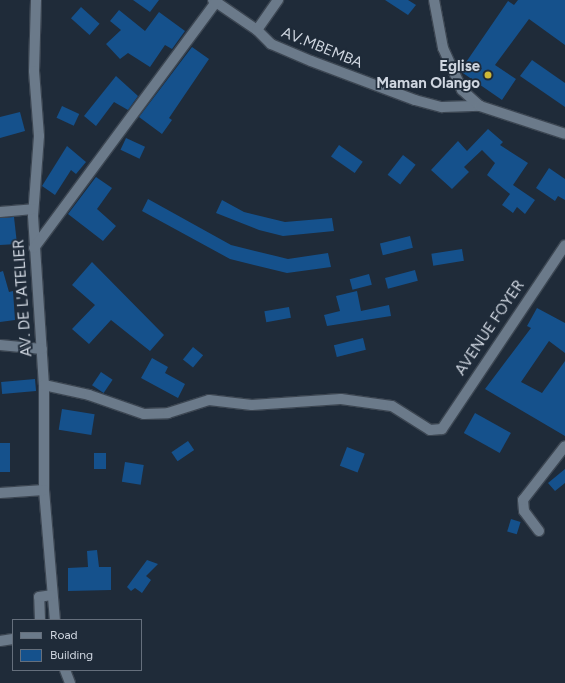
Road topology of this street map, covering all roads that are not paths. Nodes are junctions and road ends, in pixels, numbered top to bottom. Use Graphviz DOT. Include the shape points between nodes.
graph roads {
  1 [pos="36,0"];
  2 [pos="278,0"];
  3 [pos="434,0"];
  4 [pos="214,1"];
  5 [pos="258,30"];
  6 [pos="480,106"];
  7 [pos="565,134"];
  8 [pos="33,209"];
  9 [pos="0,212"];
  10 [pos="565,245"];
  11 [pos="34,248"];
  12 [pos="0,345"];
  13 [pos="42,349"];
  14 [pos="44,385"];
  15 [pos="565,446"];
  16 [pos="44,490"];
  17 [pos="0,493"];
  18 [pos="539,531"];
  19 [pos="51,595"];
  20 [pos="40,619"];
  21 [pos="55,619"];
  22 [pos="12,640"];
  23 [pos="0,641"];
  24 [pos="65,671"];
  25 [pos="70,683"];
  1 -- 8 [label="street, AV. DE L'ATELIER" via="34,71 39,136"];
  2 -- 5 [label="street"];
  3 -- 6 [label="street" via="452,73 462,90"];
  4 -- 5 [label="street, AV.MBEMBA"];
  4 -- 11 [label="street"];
  5 -- 6 [label="street, AV.MBEMBA" via="271,44 415,100 442,107"];
  6 -- 7 [label="street"];
  8 -- 9 [label="street"];
  8 -- 11 [label="street, AV. DE L'ATELIER"];
  10 -- 14 [label="street, AVENUE FOYER" via="442,429 430,430 392,406 341,399 252,405 209,400 168,413 144,414 89,395"];
  11 -- 13 [label="street, AV. DE L'ATELIER"];
  12 -- 13 [label="street"];
  13 -- 14 [label="street, AV. DE L'ATELIER"];
  14 -- 16 [label="street, AV. DE L'ATELIER"];
  15 -- 18 [label="street" via="523,500 524,511"];
  16 -- 17 [label="street"];
  16 -- 19 [label="street, AV. DE L'ATELIER"];
  19 -- 20 [label="street" via="39,596"];
  19 -- 21 [label="street, AV. DE L'ATELIER"];
  22 -- 23 [label="street"];
  24 -- 25 [label="street"];
}
